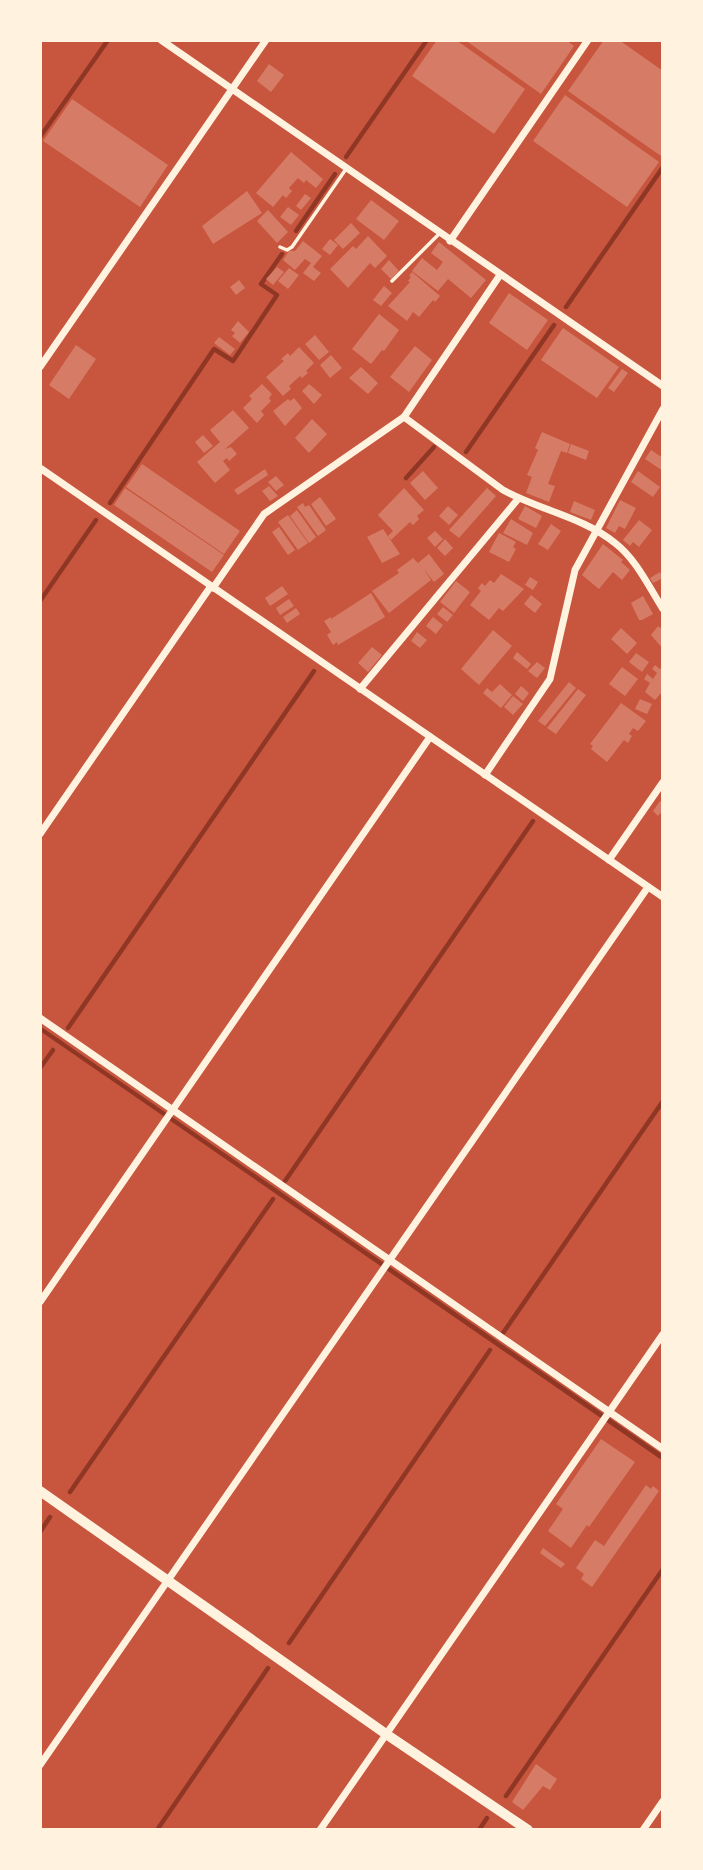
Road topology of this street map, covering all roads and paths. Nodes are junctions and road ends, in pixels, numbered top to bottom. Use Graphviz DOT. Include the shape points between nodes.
graph roads {
  1 [pos="161,40"];
  2 [pos="266,40"];
  3 [pos="588,40"];
  4 [pos="232,89"];
  5 [pos="346,169"];
  6 [pos="440,233"];
  7 [pos="450,241"];
  8 [pos="279,247"];
  9 [pos="500,275"];
  10 [pos="392,281"];
  11 [pos="40,367"];
  12 [pos="663,386"];
  13 [pos="663,409"];
  14 [pos="404,417"];
  15 [pos="40,468"];
  16 [pos="518,499"];
  17 [pos="597,530"];
  18 [pos="212,587"];
  19 [pos="663,609"];
  20 [pos="360,689"];
  21 [pos="430,737"];
  22 [pos="485,775"];
  23 [pos="663,782"];
  24 [pos="40,834"];
  25 [pos="609,860"];
  26 [pos="648,887"];
  27 [pos="663,897"];
  28 [pos="40,1018"];
  29 [pos="172,1112"];
  30 [pos="388,1265"];
  31 [pos="40,1302"];
  32 [pos="663,1334"];
  33 [pos="606,1415"];
  34 [pos="663,1449"];
  35 [pos="40,1491"];
  36 [pos="169,1580"];
  37 [pos="386,1734"];
  38 [pos="40,1765"];
  39 [pos="663,1801"];
  40 [pos="320,1830"];
  41 [pos="528,1830"];
  42 [pos="643,1830"];
  1 -- 4 [label="street"];
  2 -- 4 [label="street"];
  3 -- 7 [label="street"];
  4 -- 5 [label="street"];
  4 -- 11 [label="street"];
  5 -- 6 [label="street"];
  5 -- 8 [label="lane" via="292,247"];
  6 -- 7 [label="street"];
  6 -- 10 [label="lane"];
  7 -- 9 [label="street"];
  9 -- 12 [label="street"];
  9 -- 14 [label="street"];
  13 -- 17 [label="street"];
  14 -- 16 [label="street"];
  14 -- 18 [label="street" via="264,514"];
  15 -- 18 [label="street"];
  16 -- 17 [label="street"];
  16 -- 20 [label="street"];
  17 -- 19 [label="street" via="628,555"];
  17 -- 22 [label="street" via="575,570 550,679"];
  18 -- 20 [label="street"];
  18 -- 24 [label="street"];
  20 -- 21 [label="street"];
  21 -- 22 [label="street"];
  21 -- 29 [label="street"];
  22 -- 25 [label="street"];
  23 -- 25 [label="street"];
  25 -- 26 [label="street"];
  26 -- 27 [label="street"];
  26 -- 30 [label="street"];
  28 -- 29 [label="street"];
  29 -- 30 [label="street"];
  29 -- 31 [label="street"];
  30 -- 33 [label="street"];
  30 -- 36 [label="street"];
  32 -- 33 [label="street"];
  33 -- 34 [label="street"];
  33 -- 37 [label="street"];
  35 -- 36 [label="street"];
  36 -- 37 [label="street"];
  36 -- 38 [label="street"];
  37 -- 40 [label="street"];
  37 -- 41 [label="street"];
  39 -- 42 [label="street"];
}
